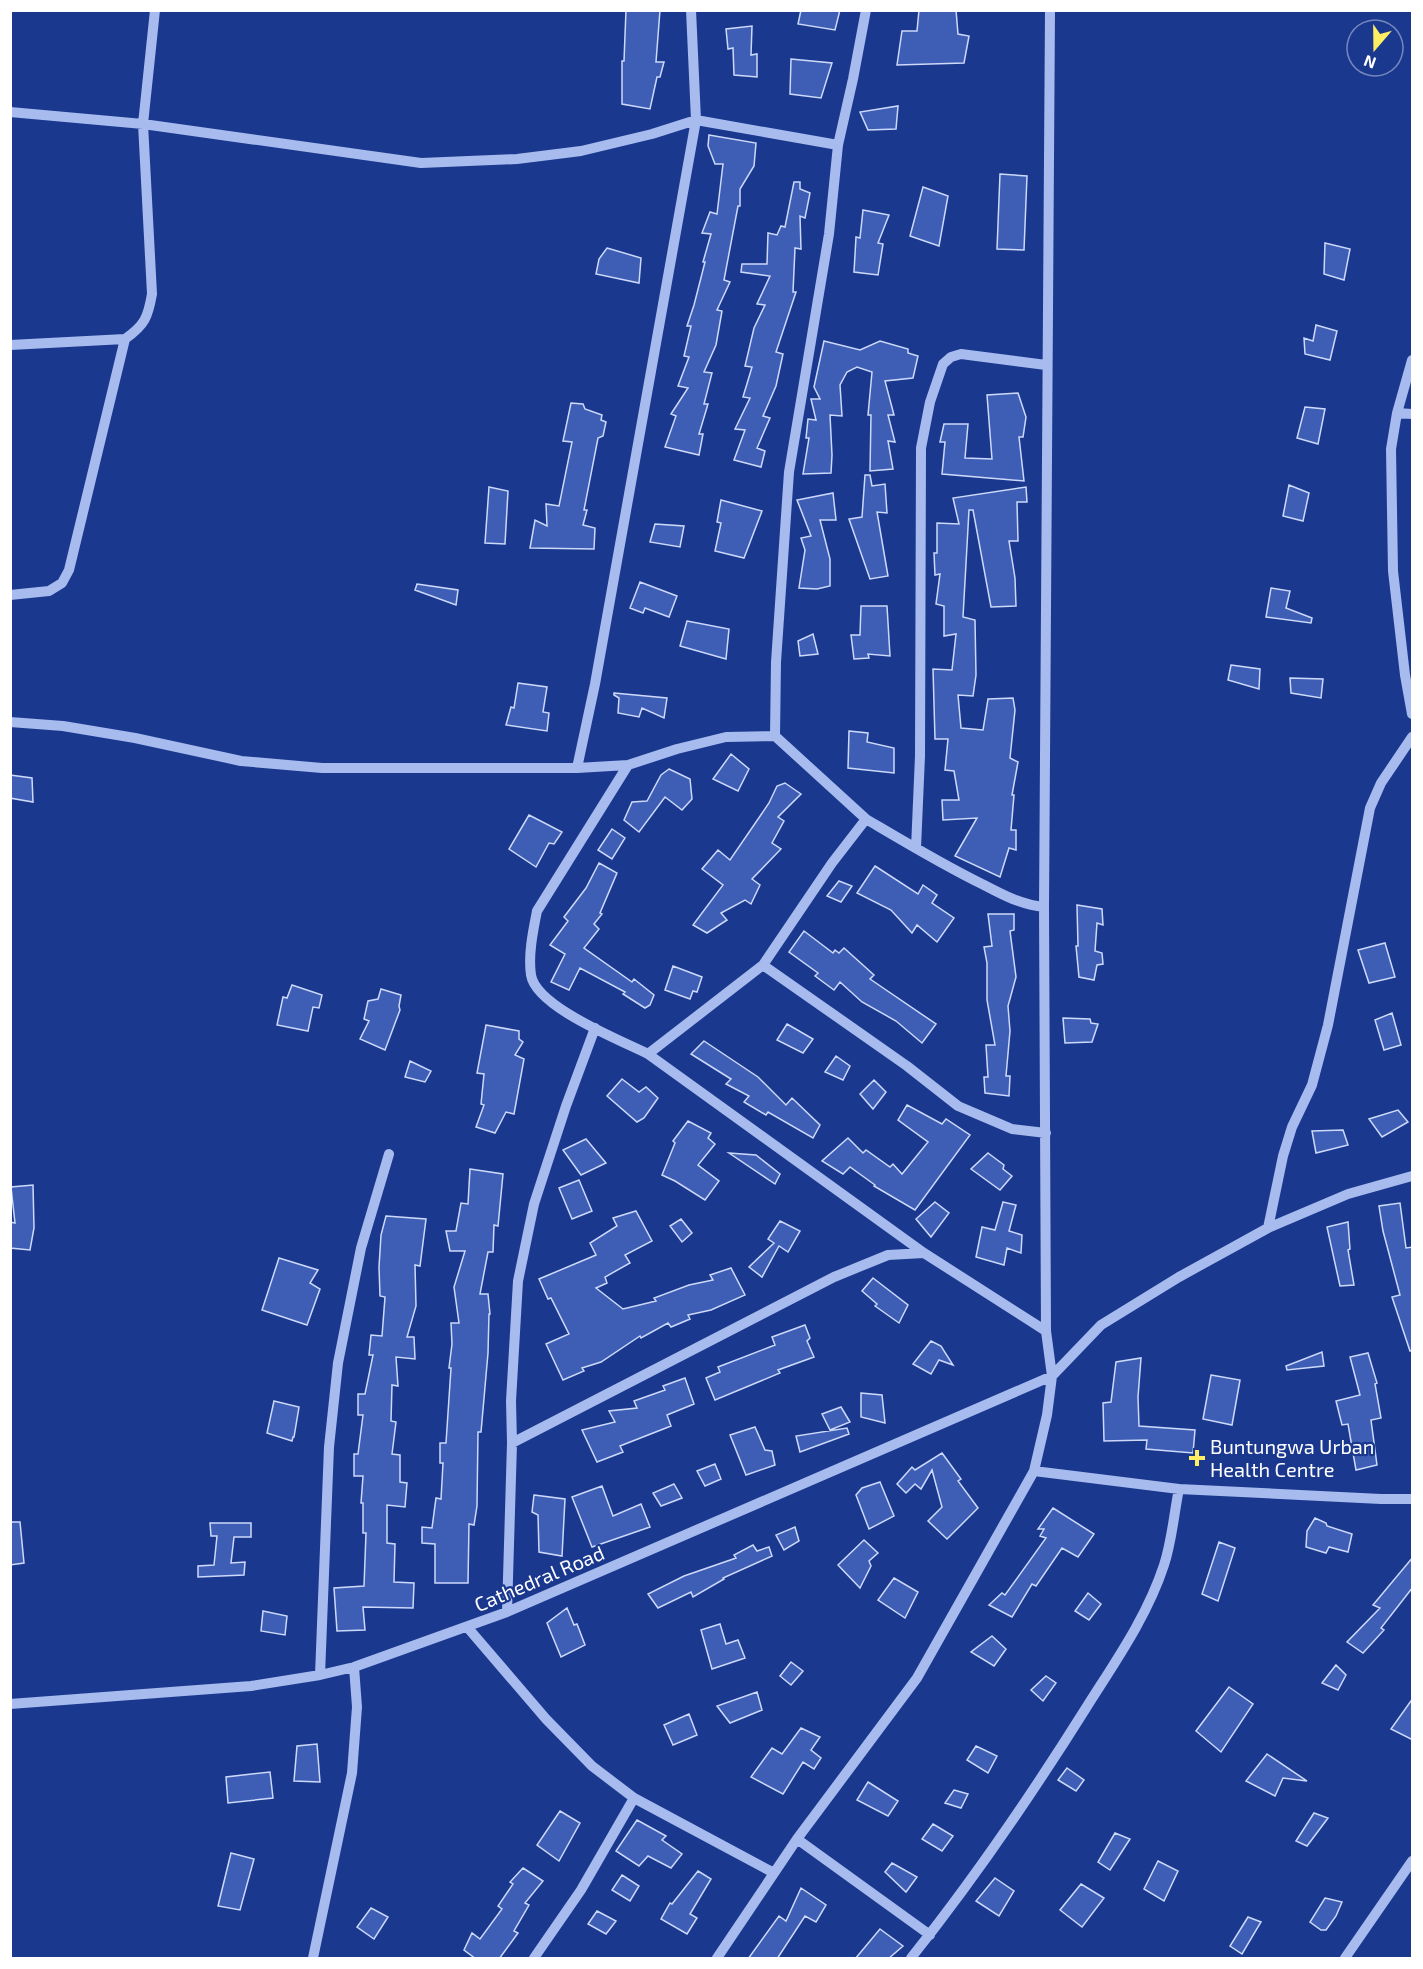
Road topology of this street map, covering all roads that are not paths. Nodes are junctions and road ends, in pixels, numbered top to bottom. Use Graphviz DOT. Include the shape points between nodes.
graph roads {
  1 [pos="155,10"];
  2 [pos="691,10"];
  3 [pos="866,10"];
  4 [pos="1050,10"];
  5 [pos="10,112"];
  6 [pos="696,120"];
  7 [pos="143,124"];
  8 [pos="838,146"];
  9 [pos="125,339"];
  10 [pos="10,345"];
  11 [pos="1413,360"];
  12 [pos="1046,365"];
  13 [pos="1397,413"];
  14 [pos="1413,414"];
  15 [pos="10,595"];
  16 [pos="1413,714"];
  17 [pos="10,722"];
  18 [pos="776,736"];
  19 [pos="1413,737"];
  20 [pos="628,765"];
  21 [pos="577,768"];
  22 [pos="866,819"];
  23 [pos="916,848"];
  24 [pos="1044,907"];
  25 [pos="763,965"];
  26 [pos="595,1028"];
  27 [pos="648,1054"];
  28 [pos="1046,1133"];
  29 [pos="389,1154"];
  30 [pos="1413,1176"];
  31 [pos="1268,1228"];
  32 [pos="924,1253"];
  33 [pos="1046,1331"];
  34 [pos="1052,1376"];
  35 [pos="512,1443"];
  36 [pos="1034,1471"];
  37 [pos="1179,1489"];
  38 [pos="1413,1498"];
  39 [pos="507,1612"];
  40 [pos="468,1628"];
  41 [pos="354,1667"];
  42 [pos="320,1675"];
  43 [pos="10,1704"];
  44 [pos="634,1798"];
  45 [pos="797,1839"];
  46 [pos="1413,1861"];
  47 [pos="774,1873"];
  48 [pos="930,1935"];
  49 [pos="313,1959"];
  50 [pos="534,1959"];
  51 [pos="717,1959"];
  52 [pos="911,1959"];
  53 [pos="1345,1959"];
  1 -- 7 [label="street"];
  2 -- 6 [label="street"];
  3 -- 8 [label="street"];
  4 -- 12 [label="street"];
  5 -- 7 [label="street"];
  6 -- 7 [label="street" via="581,151 517,159 422,163"];
  6 -- 8 [label="street"];
  6 -- 21 [label="street"];
  7 -- 9 [label="street" via="152,294 149,315"];
  8 -- 18 [label="street" via="829,234 789,472 776,662"];
  9 -- 10 [label="street"];
  9 -- 15 [label="street" via="69,570 62,583 49,591"];
  11 -- 13 [label="street"];
  12 -- 23 [label="street" via="961,354 951,357 943,364 930,402 921,448"];
  12 -- 24 [label="street"];
  13 -- 14 [label="street"];
  13 -- 16 [label="street" via="1391,449 1393,571"];
  17 -- 21 [label="street" via="63,726 241,761 322,768"];
  18 -- 20 [label="street" via="726,737"];
  18 -- 22 [label="street"];
  19 -- 31 [label="street" via="1381,783 1370,808 1328,1025 1312,1085 1283,1156"];
  20 -- 21 [label="street"];
  20 -- 26 [label="street" via="537,911 532,935 531,977 537,990"];
  22 -- 23 [label="street"];
  22 -- 25 [label="street"];
  23 -- 24 [label="street" via="1013,899"];
  24 -- 28 [label="street"];
  25 -- 27 [label="street"];
  25 -- 28 [label="street" via="958,1106 1012,1128"];
  26 -- 27 [label="street"];
  26 -- 35 [label="street" via="534,1204 518,1281"];
  27 -- 32 [label="street"];
  28 -- 33 [label="street"];
  29 -- 42 [label="street" via="361,1248 338,1363 329,1447"];
  30 -- 31 [label="street" via="1348,1194"];
  31 -- 34 [label="street" via="1101,1325"];
  32 -- 33 [label="street"];
  32 -- 35 [label="street" via="888,1255 834,1277"];
  33 -- 34 [label="street"];
  34 -- 36 [label="street"];
  34 -- 39 [label="street, Cathedral Road"];
  35 -- 39 [label="street"];
  36 -- 37 [label="street"];
  36 -- 45 [label="street" via="917,1678"];
  37 -- 38 [label="street"];
  37 -- 48 [label="street" via="1164,1563 1131,1636 1054,1758"];
  39 -- 40 [label="street, Cathedral Road"];
  40 -- 41 [label="street, Cathedral Road"];
  40 -- 44 [label="street" via="584,1758"];
  41 -- 42 [label="street, Cathedral Road"];
  41 -- 49 [label="street" via="357,1707 352,1773"];
  42 -- 43 [label="street, Cathedral Road" via="251,1686"];
  44 -- 47 [label="street"];
  44 -- 50 [label="street" via="581,1890"];
  45 -- 47 [label="street"];
  45 -- 48 [label="street"];
  46 -- 53 [label="street"];
  47 -- 51 [label="street"];
  48 -- 52 [label="street"];
}
